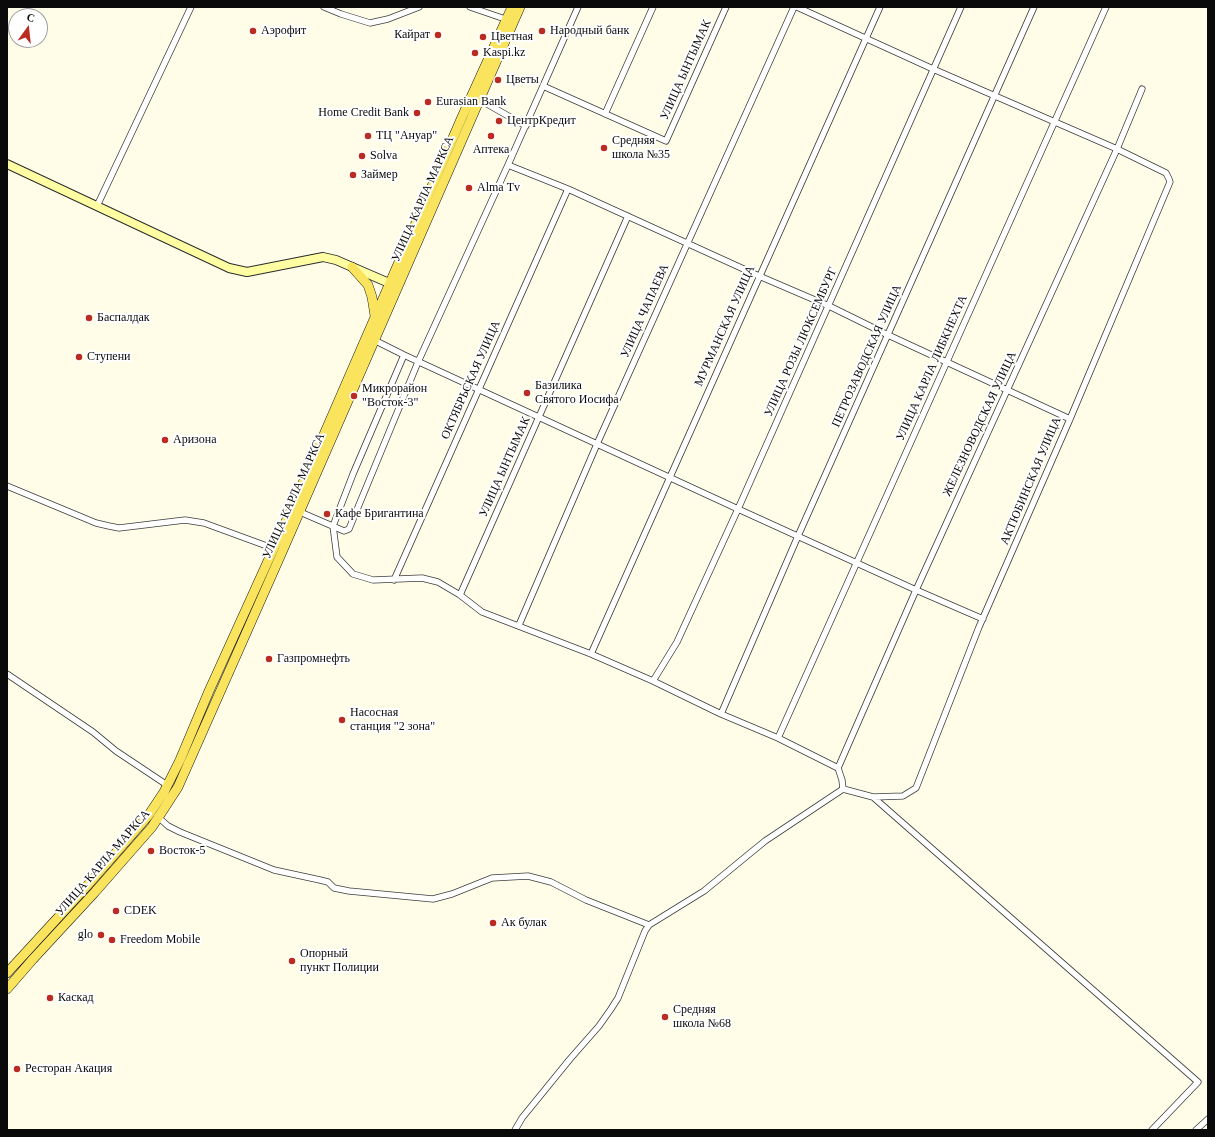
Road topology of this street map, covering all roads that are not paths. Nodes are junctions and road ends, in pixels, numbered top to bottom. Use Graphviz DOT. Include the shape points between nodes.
graph roads {
  1 [pos="191,7"];
  2 [pos="324,7"];
  3 [pos="419,7"];
  4 [pos="470,7"];
  5 [pos="512,7"];
  6 [pos="520,7"];
  7 [pos="578,7"];
  8 [pos="653,7"];
  9 [pos="726,7"];
  10 [pos="795,7"];
  11 [pos="880,7"];
  12 [pos="961,7"];
  13 [pos="1034,7"];
  14 [pos="1106,7"];
  15 [pos="510,21"];
  16 [pos="866,39"];
  17 [pos="933,69"];
  18 [pos="543,86"];
  19 [pos="1142,89"];
  20 [pos="995,96"];
  21 [pos="480,100"];
  22 [pos="606,114"];
  23 [pos="1054,121"];
  24 [pos="526,126"];
  25 [pos="1117,149"];
  26 [pos="7,164"];
  27 [pos="508,165"];
  28 [pos="568,189"];
  29 [pos="97,206"];
  30 [pos="628,216"];
  31 [pos="688,244"];
  32 [pos="352,267"];
  33 [pos="759,276"];
  34 [pos="394,285"];
  35 [pos="829,306"];
  36 [pos="375,317"];
  37 [pos="888,335"];
  38 [pos="374,340"];
  39 [pos="404,355"];
  40 [pos="418,362"];
  41 [pos="946,362"];
  42 [pos="479,390"];
  43 [pos="1008,390"];
  44 [pos="539,417"];
  45 [pos="1070,419"];
  46 [pos="597,444"];
  47 [pos="669,477"];
  48 [pos="7,486"];
  49 [pos="738,509"];
  50 [pos="300,512"];
  51 [pos="333,526"];
  52 [pos="798,536"];
  53 [pos="278,550"];
  54 [pos="857,563"];
  55 [pos="394,580"];
  56 [pos="916,590"];
  57 [pos="460,595"];
  58 [pos="983,619"];
  59 [pos="519,625"];
  60 [pos="591,654"];
  61 [pos="7,674"];
  62 [pos="653,681"];
  63 [pos="721,714"];
  64 [pos="778,738"];
  65 [pos="838,768"];
  66 [pos="167,785"];
  67 [pos="843,789"];
  68 [pos="873,797"];
  69 [pos="151,812"];
  70 [pos="159,817"];
  71 [pos="649,925"];
  72 [pos="7,973"];
  73 [pos="7,989"];
  74 [pos="1208,1119"];
  75 [pos="515,1130"];
  76 [pos="1152,1130"];
  77 [pos="1196,1130"];
  1 -- 29 [label="street"];
  2 -- 3 [label="street" via="370,23"];
  4 -- 15 [label="street"];
  5 -- 15 [label="main road, УЛИЦА КАРЛА МАРКСА"];
  6 -- 15 [label="main road, УЛИЦА КАРЛА МАРКСА"];
  7 -- 18 [label="street"];
  8 -- 22 [label="street"];
  9 -- 22 [label="street, УЛИЦА ЫНТЫМАК" via="666,141"];
  10 -- 16 [label="street"];
  10 -- 31 [label="street, УЛИЦА ЧАПАЕВА"];
  11 -- 16 [label="street, МУРМАНСКАЯ УЛИЦА"];
  12 -- 17 [label="street, УЛИЦА РОЗЫ ЛЮКСЕМБУРГ"];
  13 -- 20 [label="street, ПЕТРОЗАВОДСКАЯ УЛИЦА"];
  14 -- 23 [label="street, УЛИЦА КАРЛА ЛИБКНЕХТА"];
  15 -- 21 [label="main road, УЛИЦА КАРЛА МАРКСА"];
  15 -- 34 [label="main road, УЛИЦА КАРЛА МАРКСА"];
  16 -- 17 [label="street"];
  16 -- 33 [label="street, МУРМАНСКАЯ УЛИЦА"];
  17 -- 20 [label="street"];
  17 -- 35 [label="street, УЛИЦА РОЗЫ ЛЮКСЕМБУРГ"];
  18 -- 22 [label="street"];
  18 -- 24 [label="street"];
  19 -- 25 [label="street, ЖЕЛЕЗНОВОДСКАЯ УЛИЦА"];
  20 -- 23 [label="street"];
  20 -- 37 [label="street, ПЕТРОЗАВОДСКАЯ УЛИЦА"];
  21 -- 24 [label="street"];
  21 -- 34 [label="main road, УЛИЦА КАРЛА МАРКСА"];
  23 -- 25 [label="street"];
  23 -- 41 [label="street, УЛИЦА КАРЛА ЛИБКНЕХТА"];
  24 -- 27 [label="street"];
  25 -- 43 [label="street, ЖЕЛЕЗНОВОДСКАЯ УЛИЦА"];
  25 -- 45 [label="street, АКТЮБИНСКАЯ УЛИЦА" via="1166,173 1170,182"];
  26 -- 29 [label="street"];
  27 -- 28 [label="street"];
  27 -- 40 [label="street"];
  28 -- 30 [label="street"];
  28 -- 42 [label="street, ОКТЯБРЬСКАЯ УЛИЦА"];
  29 -- 32 [label="street" via="229,268 247,272 323,258"];
  30 -- 31 [label="street"];
  30 -- 44 [label="street, УЛИЦА ЫНТЫМАК"];
  31 -- 33 [label="street"];
  31 -- 46 [label="street, УЛИЦА ЧАПАЕВА"];
  32 -- 34 [label="street"];
  32 -- 36 [label="main road" via="368,285"];
  33 -- 35 [label="street"];
  33 -- 47 [label="street, МУРМАНСКАЯ УЛИЦА"];
  34 -- 36 [label="main road, УЛИЦА КАРЛА МАРКСА"];
  34 -- 38 [label="main road, УЛИЦА КАРЛА МАРКСА"];
  35 -- 37 [label="street"];
  35 -- 49 [label="street, УЛИЦА РОЗЫ ЛЮКСЕМБУРГ"];
  36 -- 53 [label="main road, УЛИЦА КАРЛА МАРКСА"];
  37 -- 41 [label="street"];
  37 -- 52 [label="street, ПЕТРОЗАВОДСКАЯ УЛИЦА"];
  38 -- 39 [label="street"];
  38 -- 50 [label="main road, УЛИЦА КАРЛА МАРКСА"];
  39 -- 40 [label="street"];
  39 -- 51 [label="street"];
  40 -- 42 [label="street"];
  40 -- 51 [label="street" via="349,529 344,531"];
  41 -- 43 [label="street"];
  41 -- 54 [label="street, УЛИЦА КАРЛА ЛИБКНЕХТА"];
  42 -- 44 [label="street"];
  42 -- 55 [label="street, ОКТЯБРЬСКАЯ УЛИЦА"];
  43 -- 45 [label="street"];
  43 -- 56 [label="street, ЖЕЛЕЗНОВОДСКАЯ УЛИЦА"];
  44 -- 46 [label="street"];
  44 -- 57 [label="street, УЛИЦА ЫНТЫМАК"];
  45 -- 58 [label="street, АКТЮБИНСКАЯ УЛИЦА"];
  46 -- 47 [label="street"];
  46 -- 59 [label="street, УЛИЦА ЧАПАЕВА"];
  47 -- 49 [label="street"];
  47 -- 60 [label="street, МУРМАНСКАЯ УЛИЦА"];
  48 -- 53 [label="street" via="96,523 119,528 185,520 204,523"];
  49 -- 52 [label="street"];
  49 -- 62 [label="street, УЛИЦА РОЗЫ ЛЮКСЕМБУРГ" via="677,642"];
  50 -- 51 [label="street"];
  50 -- 53 [label="main road, УЛИЦА КАРЛА МАРКСА"];
  51 -- 55 [label="street" via="337,557 353,574 373,580"];
  52 -- 54 [label="street"];
  52 -- 63 [label="street, ПЕТРОЗАВОДСКАЯ УЛИЦА"];
  53 -- 66 [label="main road, УЛИЦА КАРЛА МАРКСА" via="209,691"];
  53 -- 70 [label="main road, УЛИЦА КАРЛА МАРКСА" via="178,787"];
  54 -- 56 [label="street"];
  54 -- 64 [label="street, УЛИЦА КАРЛА ЛИБКНЕХТА"];
  55 -- 57 [label="street" via="422,578 438,582"];
  56 -- 58 [label="street"];
  56 -- 65 [label="street, ЖЕЛЕЗНОВОДСКАЯ УЛИЦА"];
  57 -- 59 [label="street" via="482,612"];
  58 -- 68 [label="street, АКТЮБИНСКАЯ УЛИЦА" via="916,788 903,796"];
  59 -- 60 [label="street"];
  60 -- 62 [label="street"];
  61 -- 66 [label="street"];
  62 -- 63 [label="street"];
  63 -- 64 [label="street"];
  64 -- 65 [label="street"];
  65 -- 67 [label="street"];
  66 -- 69 [label="main road, УЛИЦА КАРЛА МАРКСА"];
  67 -- 68 [label="street"];
  67 -- 71 [label="street" via="765,841 704,891"];
  68 -- 76 [label="street" via="1198,1082"];
  69 -- 70 [label="street"];
  69 -- 72 [label="main road, УЛИЦА КАРЛА МАРКСА"];
  70 -- 71 [label="street" via="168,826 180,832 274,870 328,882 334,888 433,899 492,878 528,876 551,882 586,900"];
  70 -- 73 [label="main road, УЛИЦА КАРЛА МАРКСА"];
  71 -- 75 [label="street" via="611,1010"];
  74 -- 77 [label="street"];
}
